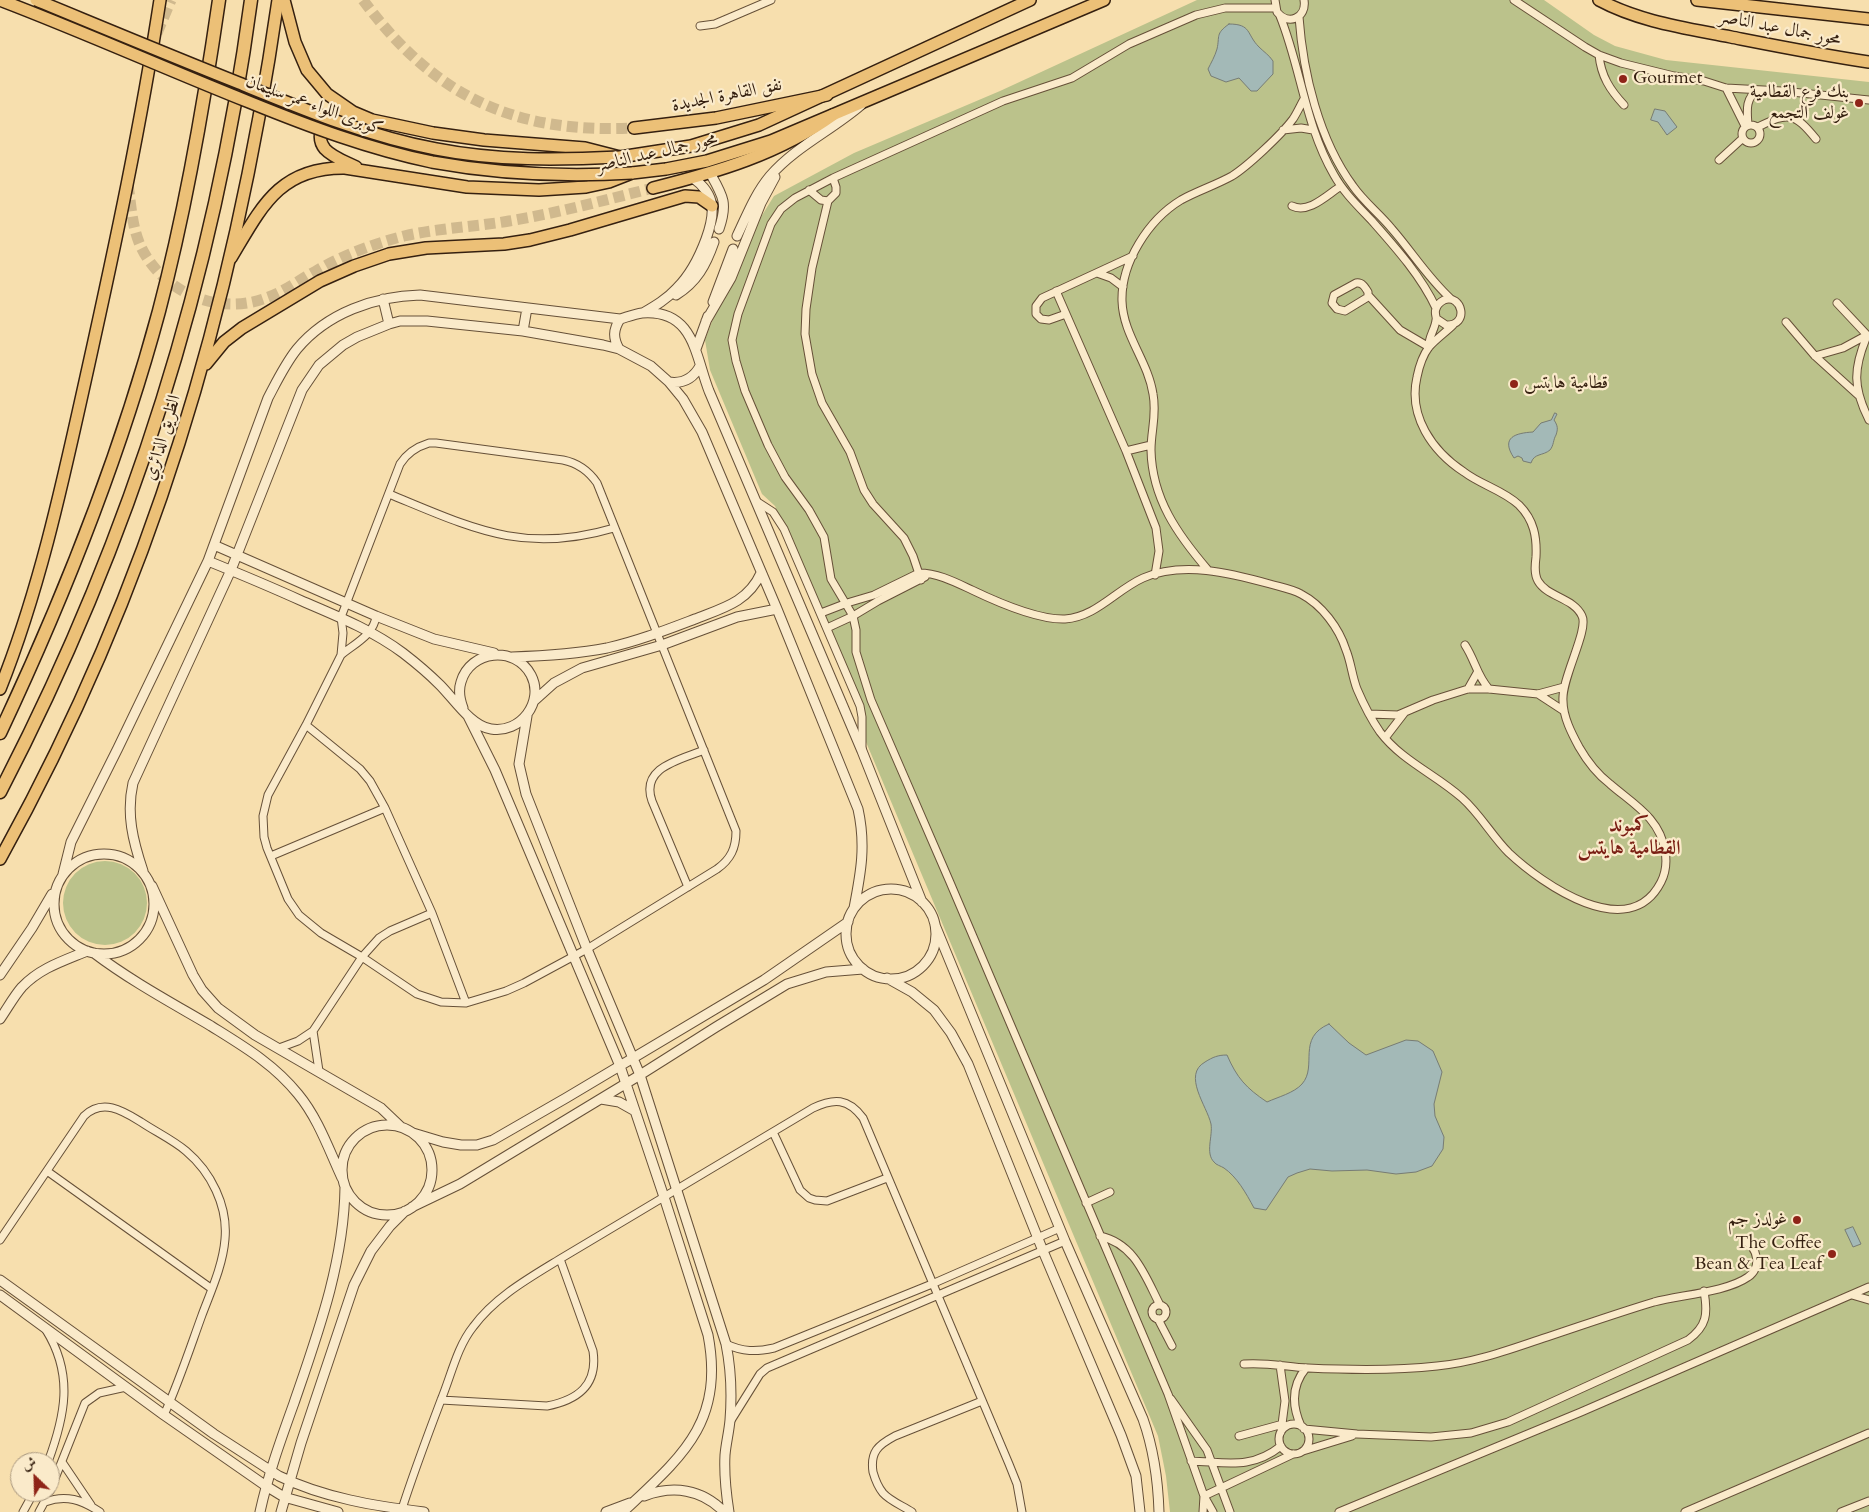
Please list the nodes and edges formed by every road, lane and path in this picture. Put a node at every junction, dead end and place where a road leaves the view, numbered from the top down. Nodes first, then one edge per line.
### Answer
1 (0, 0) edge
2 (36, 0) edge
3 (160, 0) edge
4 (219, 0) edge
5 (251, 0) edge
6 (278, 0) edge
7 (284, 0) edge
8 (770, 0) edge
9 (1030, 0) edge
10 (1104, 0) edge
11 (1275, 0) edge
12 (1304, 0) edge
13 (1514, 0) edge
14 (1599, 0) edge
15 (1697, 0) edge
16 (1275, 8) junction
17 (1280, 16) junction
18 (1299, 17) junction
19 (1869, 19) edge
20 (700, 26) dead end
21 (1599, 55) junction
22 (1869, 62) edge
23 (1726, 88) junction
24 (1758, 90) junction
25 (827, 95) junction
26 (1304, 99) junction
27 (867, 100) junction
28 (1869, 100) edge
29 (1624, 105) dead end
30 (833, 115) junction
31 (362, 116) junction
32 (1747, 125) junction
33 (1758, 127) junction
34 (634, 128) tunnel mouth
35 (1282, 130) junction
36 (1313, 130) junction
37 (1743, 138) junction
38 (1816, 138) dead end
39 (620, 157) junction
40 (787, 159) junction
41 (1719, 160) dead end
42 (363, 170) junction
43 (632, 173) junction
44 (710, 173) junction
45 (694, 178) junction
46 (833, 178) junction
47 (1341, 186) junction
48 (653, 188) tunnel mouth
49 (809, 190) junction
50 (828, 201) junction
51 (712, 206) junction
52 (1292, 206) dead end
53 (719, 230) dead end
54 (737, 236) dead end
55 (714, 242) dead end
56 (732, 249) dead end
57 (1133, 256) junction
58 (230, 259) junction
59 (1098, 272) junction
60 (1123, 287) junction
61 (1056, 291) junction
62 (1369, 296) junction
63 (383, 299) junction
64 (1451, 300) junction
65 (662, 302) junction
66 (1837, 303) dead end
67 (527, 308) junction
68 (1436, 308) junction
69 (642, 313) junction
70 (1066, 314) junction
71 (620, 319) junction
72 (1437, 319) junction
73 (706, 321) junction
74 (1786, 322) dead end
75 (389, 324) junction
76 (1453, 325) junction
77 (523, 331) junction
78 (1868, 334) edge
79 (1429, 347) junction
80 (619, 349) junction
81 (696, 349) junction
82 (1815, 356) junction
83 (700, 366) junction
84 (202, 369) junction
85 (669, 382) junction
86 (1858, 395) junction
87 (1869, 420) edge
88 (1151, 445) junction
89 (1126, 451) junction
90 (389, 494) junction
91 (756, 501) junction
92 (614, 528) junction
93 (214, 545) junction
94 (237, 556) junction
95 (208, 561) junction
96 (231, 570) junction
97 (1208, 570) junction
98 (761, 572) junction
99 (1154, 575) junction
100 (920, 577) junction
101 (347, 602) junction
102 (847, 602) junction
103 (777, 609) junction
104 (821, 613) junction
105 (376, 616) junction
106 (853, 616) junction
107 (341, 617) junction
108 (827, 628) junction
109 (370, 632) junction
110 (658, 633) junction
111 (662, 645) junction
112 (1465, 645) dead end
113 (499, 654) junction
114 (341, 655) junction
115 (512, 657) junction
116 (1477, 673) junction
117 (1564, 687) junction
118 (1489, 688) junction
119 (0, 689) edge
120 (1468, 690) junction
121 (1538, 694) junction
122 (534, 701) junction
123 (1564, 711) junction
124 (465, 712) junction
125 (1405, 712) junction
126 (1370, 714) junction
127 (527, 716) junction
128 (306, 725) junction
129 (0, 732) edge
130 (1385, 738) junction
131 (704, 750) junction
132 (862, 751) junction
133 (0, 792) edge
134 (385, 808) junction
135 (270, 856) junction
136 (0, 859) edge
137 (143, 871) junction
138 (63, 874) junction
139 (152, 886) junction
140 (688, 887) junction
141 (55, 890) junction
142 (922, 902) junction
143 (854, 908) junction
144 (432, 913) junction
145 (848, 922) junction
146 (935, 925) junction
147 (587, 949) junction
148 (90, 952) junction
149 (572, 956) junction
150 (362, 957) junction
151 (863, 969) junction
152 (0, 976) edge
153 (887, 978) junction
154 (466, 1003) junction
155 (0, 1019) edge
156 (239, 1024) junction
157 (313, 1031) junction
158 (230, 1038) junction
159 (279, 1048) junction
160 (633, 1059) junction
161 (620, 1066) junction
162 (319, 1071) junction
163 (640, 1075) junction
164 (626, 1084) junction
165 (601, 1099) junction
166 (635, 1111) junction
167 (401, 1127) junction
168 (773, 1132) junction
169 (413, 1133) junction
170 (48, 1172) junction
171 (887, 1178) junction
172 (343, 1182) junction
173 (677, 1189) junction
174 (1110, 1192) dead end
175 (664, 1197) junction
176 (1086, 1203) junction
177 (409, 1209) junction
178 (1060, 1228) junction
179 (1100, 1236) junction
180 (1038, 1237) junction
181 (0, 1240) edge
182 (1065, 1241) junction
183 (1744, 1241) dead end
184 (1043, 1251) junction
185 (560, 1259) junction
186 (0, 1280) edge
187 (932, 1284) junction
188 (1869, 1287) edge
189 (212, 1289) junction
190 (1704, 1292) junction
191 (0, 1295) edge
192 (1852, 1295) junction
193 (937, 1296) junction
194 (1869, 1300) edge
195 (845, 1319) junction
196 (43, 1325) junction
197 (850, 1331) junction
198 (726, 1344) junction
199 (1172, 1346) dead end
200 (1244, 1364) dead end
201 (1280, 1365) junction
202 (1306, 1368) junction
203 (126, 1387) junction
204 (1168, 1394) junction
205 (442, 1400) junction
206 (170, 1401) junction
207 (982, 1401) junction
208 (164, 1414) junction
209 (730, 1422) junction
210 (1283, 1424) junction
211 (1303, 1428) junction
212 (1281, 1432) junction
213 (1869, 1433) edge
214 (1357, 1434) junction
215 (1239, 1436) dead end
216 (1281, 1446) junction
217 (1302, 1451) junction
218 (52, 1452) edge
219 (1292, 1454) junction
220 (1191, 1461) junction
221 (62, 1462) junction
222 (1211, 1462) junction
223 (60, 1467) edge
224 (271, 1471) junction
225 (289, 1481) junction
226 (266, 1486) junction
227 (1221, 1487) junction
228 (1204, 1496) junction
229 (284, 1497) junction
230 (60, 1498) edge
231 (637, 1500) junction
232 (1869, 1501) edge
233 (45, 1502) edge
234 (93, 1507) junction
235 (401, 1511) edge
236 (39, 1512) edge
237 (100, 1512) edge
238 (260, 1512) edge
239 (281, 1512) edge
240 (338, 1512) edge
241 (424, 1512) edge
242 (606, 1512) edge
243 (624, 1512) edge
244 (724, 1512) edge
245 (729, 1512) edge
246 (912, 1512) edge
247 (1022, 1512) edge
248 (1140, 1512) edge
249 (1159, 1512) edge
250 (1203, 1512) edge
251 (1213, 1512) edge
252 (1230, 1512) edge
253 (1339, 1512) edge
254 (1685, 1512) edge
255 (1842, 1512) edge

1 - 43 main road, كوبرى اللواء عمر سليمان, bridge
2 - 39 main road, كوبرى اللواء عمر سليمان, bridge
3 - 119 main road
4 - 129 highway
5 - 133 highway, الطريق الدائري
6 - 58 main road, الطريق الدائري
7 - 31 main road, محور جمال عبد الناصر
8 - 20 street
9 - 25 main road, محور جمال عبد الناصر
10 - 27 main road, محور جمال عبد الناصر
11 - 16 street
12 - 18 street
13 - 21 street
14 - 22 main road, محور جمال عبد الناصر
15 - 19 main road, محور جمال عبد الناصر
16 - 17 street
16 - 46 street
17 - 18 street
17 - 26 street
18 - 64 street
21 - 23 street
21 - 29 street
23 - 24 street
23 - 32 street
24 - 28 street
24 - 32 street
25 - 34 main road, نفق القاهرة الجديدة
25 - 39 main road, محور جمال عبد الناصر
26 - 35 street
26 - 36 street
27 - 30 main road, محور جمال عبد الناصر
27 - 40 street
30 - 43 main road, محور جمال عبد الناصر
30 - 44 main road
31 - 39 main road, محور جمال عبد الناصر
31 - 42 main road
32 - 33 street
32 - 37 street
33 - 37 street
33 - 38 street
35 - 36 street
35 - 57 street
36 - 47 street
37 - 41 street
40 - 54 street
40 - 73 street
42 - 43 main road, محور جمال عبد الناصر
42 - 58 main road, محور جمال عبد الناصر
44 - 45 main road
44 - 53 street
45 - 48 main road
45 - 51 street
46 - 49 street
46 - 50 street
47 - 52 street
47 - 68 street
49 - 50 street
49 - 102 street
50 - 100 street
51 - 65 street
51 - 84 main road
55 - 65 street
56 - 73 street
57 - 59 street
57 - 60 street
58 - 84 main road, الطريق الدائري
59 - 60 street
59 - 61 street
60 - 88 street
61 - 70 street
61 - 70 street
62 - 62 street
62 - 79 street
63 - 67 street
63 - 75 street
63 - 93 street
64 - 68 street
64 - 76 street
65 - 69 street
66 - 78 street
67 - 71 street
67 - 77 street
68 - 72 street
69 - 71 street
69 - 81 street
70 - 89 street
71 - 80 street
72 - 76 street
72 - 79 street
73 - 81 street
74 - 82 street
75 - 77 street
75 - 94 street
76 - 79 street
77 - 80 street
78 - 82 street
78 - 86 street
79 - 117 street
80 - 85 street
81 - 83 street
82 - 86 street
83 - 85 street
83 - 91 street
84 - 136 main road, الطريق الدائري
85 - 98 street
86 - 87 street
88 - 89 street
88 - 97 street
89 - 99 street
90 - 92 street
90 - 92 street
90 - 101 street
91 - 104 street
91 - 132 street
92 - 110 street
93 - 94 street
93 - 95 street
94 - 96 street
94 - 101 street
95 - 96 street
95 - 138 street
96 - 107 street
96 - 137 street
97 - 99 street
97 - 126 street
98 - 103 street
98 - 110 street
99 - 100 street
100 - 102 street
100 - 106 street
101 - 105 street
101 - 107 street
102 - 104 street
102 - 106 street
103 - 111 street
103 - 143 street
104 - 108 street
105 - 109 street
105 - 113 street
106 - 108 street
106 - 176 street
107 - 109 street
107 - 114 street
108 - 132 street
109 - 114 street
109 - 124 street
110 - 111 street
110 - 115 street
111 - 122 street
111 - 131 street
112 - 116 street
113 - 115 street
113 - 124 street
114 - 128 street
115 - 122 street
116 - 118 street
116 - 120 street
117 - 121 street
117 - 123 street
118 - 120 street
118 - 121 street
120 - 125 street
121 - 123 street
122 - 127 street
123 - 130 street
124 - 127 street
124 - 149 street
125 - 126 street
125 - 130 street
126 - 130 street
127 - 147 street
128 - 134 street
128 - 135 street
131 - 140 street
131 - 140 street
132 - 142 street
134 - 135 street
134 - 144 street
135 - 150 street
137 - 138 street
137 - 139 street
138 - 141 street
139 - 148 street
139 - 156 street
140 - 147 street
141 - 148 street
141 - 152 street
142 - 143 street
142 - 146 street
143 - 145 street
144 - 150 street
144 - 154 street
145 - 151 street
145 - 160 street
146 - 153 street
146 - 178 street
147 - 149 street
147 - 160 street
148 - 155 street
148 - 158 street
149 - 154 street
149 - 161 street
150 - 154 street
150 - 157 street
151 - 153 street
151 - 163 street
153 - 180 street
156 - 158 street
156 - 159 street
157 - 159 street
157 - 162 street
158 - 172 street
159 - 162 street
160 - 161 street
160 - 163 street
161 - 164 street
161 - 169 street
162 - 167 street
163 - 164 street
163 - 173 street
164 - 165 street
164 - 166 street
165 - 166 street
165 - 177 street
166 - 175 street
167 - 169 street
167 - 172 street
168 - 171 street
168 - 171 street
168 - 173 street
169 - 177 street
170 - 181 street
170 - 189 street
170 - 189 street
171 - 187 street
172 - 177 street
172 - 224 street
173 - 175 street
173 - 198 street
174 - 176 street
175 - 185 street
175 - 231 street
176 - 179 street
177 - 225 street
178 - 180 street
178 - 182 street
179 - 199 street
179 - 204 street
180 - 184 street
180 - 187 street
182 - 184 street
182 - 249 street
183 - 190 street
184 - 193 street
184 - 248 street
185 - 205 street
185 - 205 street
186 - 206 street
187 - 193 street
187 - 195 street
188 - 192 street
189 - 206 street
190 - 202 street
190 - 214 street
191 - 196 street
192 - 194 street
192 - 253 street
193 - 197 street
193 - 207 street
195 - 197 street
195 - 198 street
196 - 203 street
196 - 218 street
197 - 209 street
198 - 209 street
200 - 201 street
201 - 202 street
201 - 210 street
202 - 211 street
203 - 208 street
203 - 221 street
204 - 220 street
204 - 222 street
205 - 235 street
206 - 208 street
206 - 224 street
207 - 246 street
207 - 247 street
208 - 226 street
209 - 245 street
210 - 212 street
210 - 215 street
211 - 212 street
211 - 214 street
211 - 217 street
212 - 216 street
213 - 254 street
214 - 217 street
216 - 219 street
216 - 222 street
217 - 219 street
219 - 227 street
220 - 222 street
220 - 228 street
221 - 223 street
221 - 234 street
222 - 227 street
224 - 225 street
224 - 226 street
225 - 229 street
225 - 235 street
226 - 229 street
226 - 238 street
227 - 228 street
227 - 252 street
228 - 250 street
228 - 251 street
229 - 239 street
229 - 240 street
230 - 234 street
231 - 242 street
231 - 243 street
231 - 244 street
232 - 255 street
233 - 236 street
234 - 237 street
235 - 241 street

